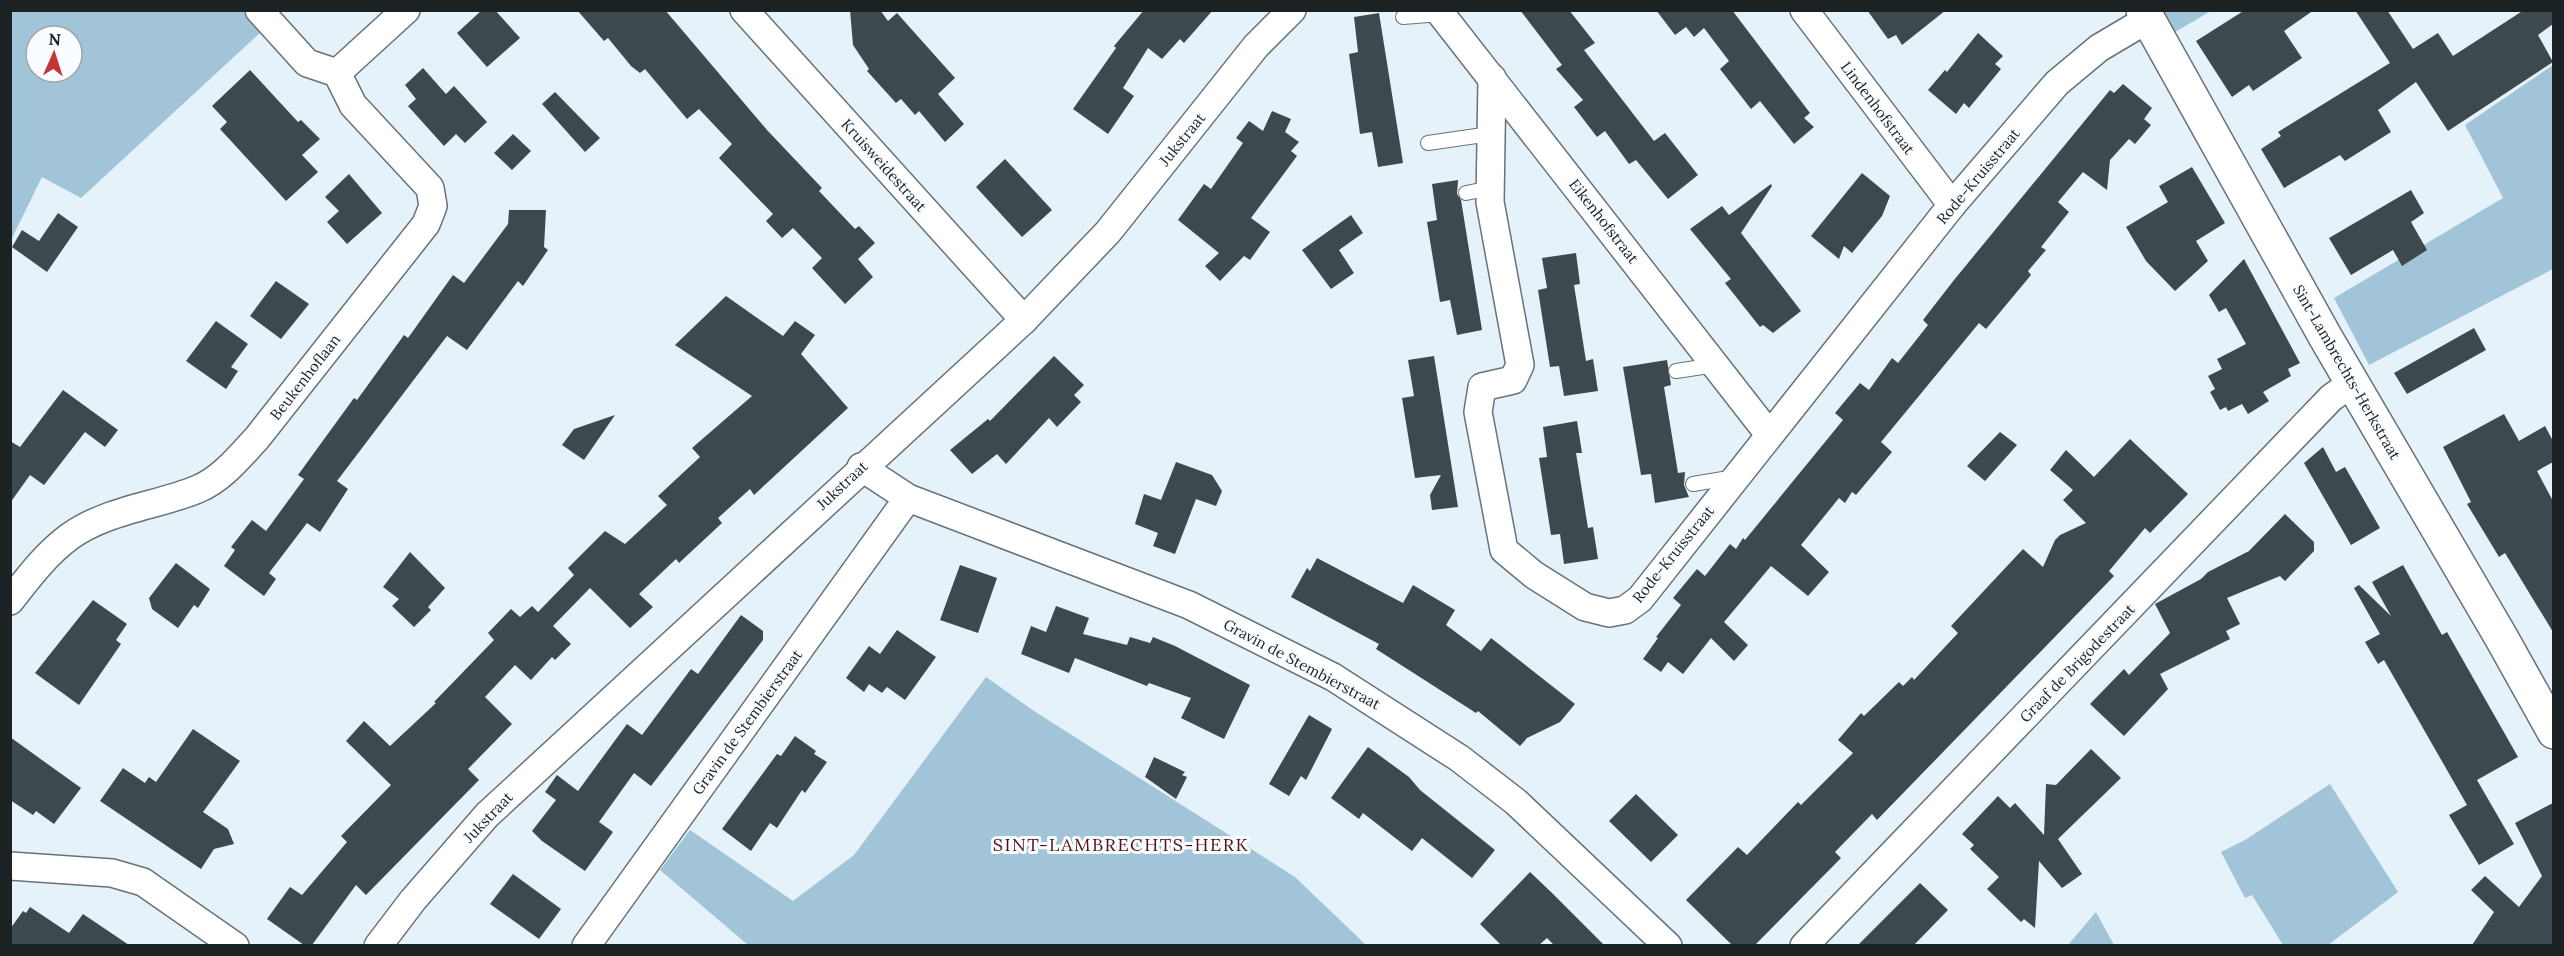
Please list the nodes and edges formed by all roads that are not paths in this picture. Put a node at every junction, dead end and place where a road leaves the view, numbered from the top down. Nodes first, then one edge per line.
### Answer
1 (259, 10) edge
2 (406, 10) edge
3 (744, 10) edge
4 (1292, 10) edge
5 (1804, 10) edge
6 (1439, 12) edge
7 (2145, 15) edge
8 (1402, 17) dead end
9 (337, 73) junction
10 (1492, 78) junction
11 (1490, 134) junction
12 (1428, 143) dead end
13 (1952, 205) junction
14 (1024, 320) junction
15 (1716, 365) junction
16 (1676, 371) dead end
17 (2352, 382) junction
18 (1768, 433) junction
19 (861, 467) junction
20 (1735, 477) junction
21 (1693, 484) dead end
22 (908, 498) junction
23 (10, 601) edge
24 (2553, 732) edge
25 (10, 866) edge
26 (235, 945) edge
27 (378, 945) edge
28 (586, 945) edge
29 (1668, 945) edge
30 (1804, 945) edge

1 - 9 street
2 - 9 street
3 - 14 street, Kruisweidestraat
4 - 14 street, Jukstraat
5 - 13 street, Lindenhofstraat
6 - 8 lane
6 - 10 street, Eikenhofstraat
7 - 13 street, Rode-Kruisstraat
7 - 17 street, Sint-Lambrechts-Herkstraat
9 - 23 street, Beukenhoflaan
10 - 11 street, Rode-Kruisstraat
10 - 15 street, Eikenhofstraat
11 - 12 lane
11 - 20 street, Rode-Kruisstraat
13 - 18 street, Rode-Kruisstraat
14 - 19 street, Jukstraat
15 - 16 lane
15 - 18 street, Eikenhofstraat
17 - 24 street, Sint-Lambrechts-Herkstraat
17 - 30 street, Graaf de Brigodestraat
18 - 20 street, Rode-Kruisstraat
19 - 22 street, Gravin de Stembierstraat
19 - 27 street, Jukstraat
20 - 21 lane
22 - 28 street, Gravin de Stembierstraat
22 - 29 street, Gravin de Stembierstraat
25 - 26 street

